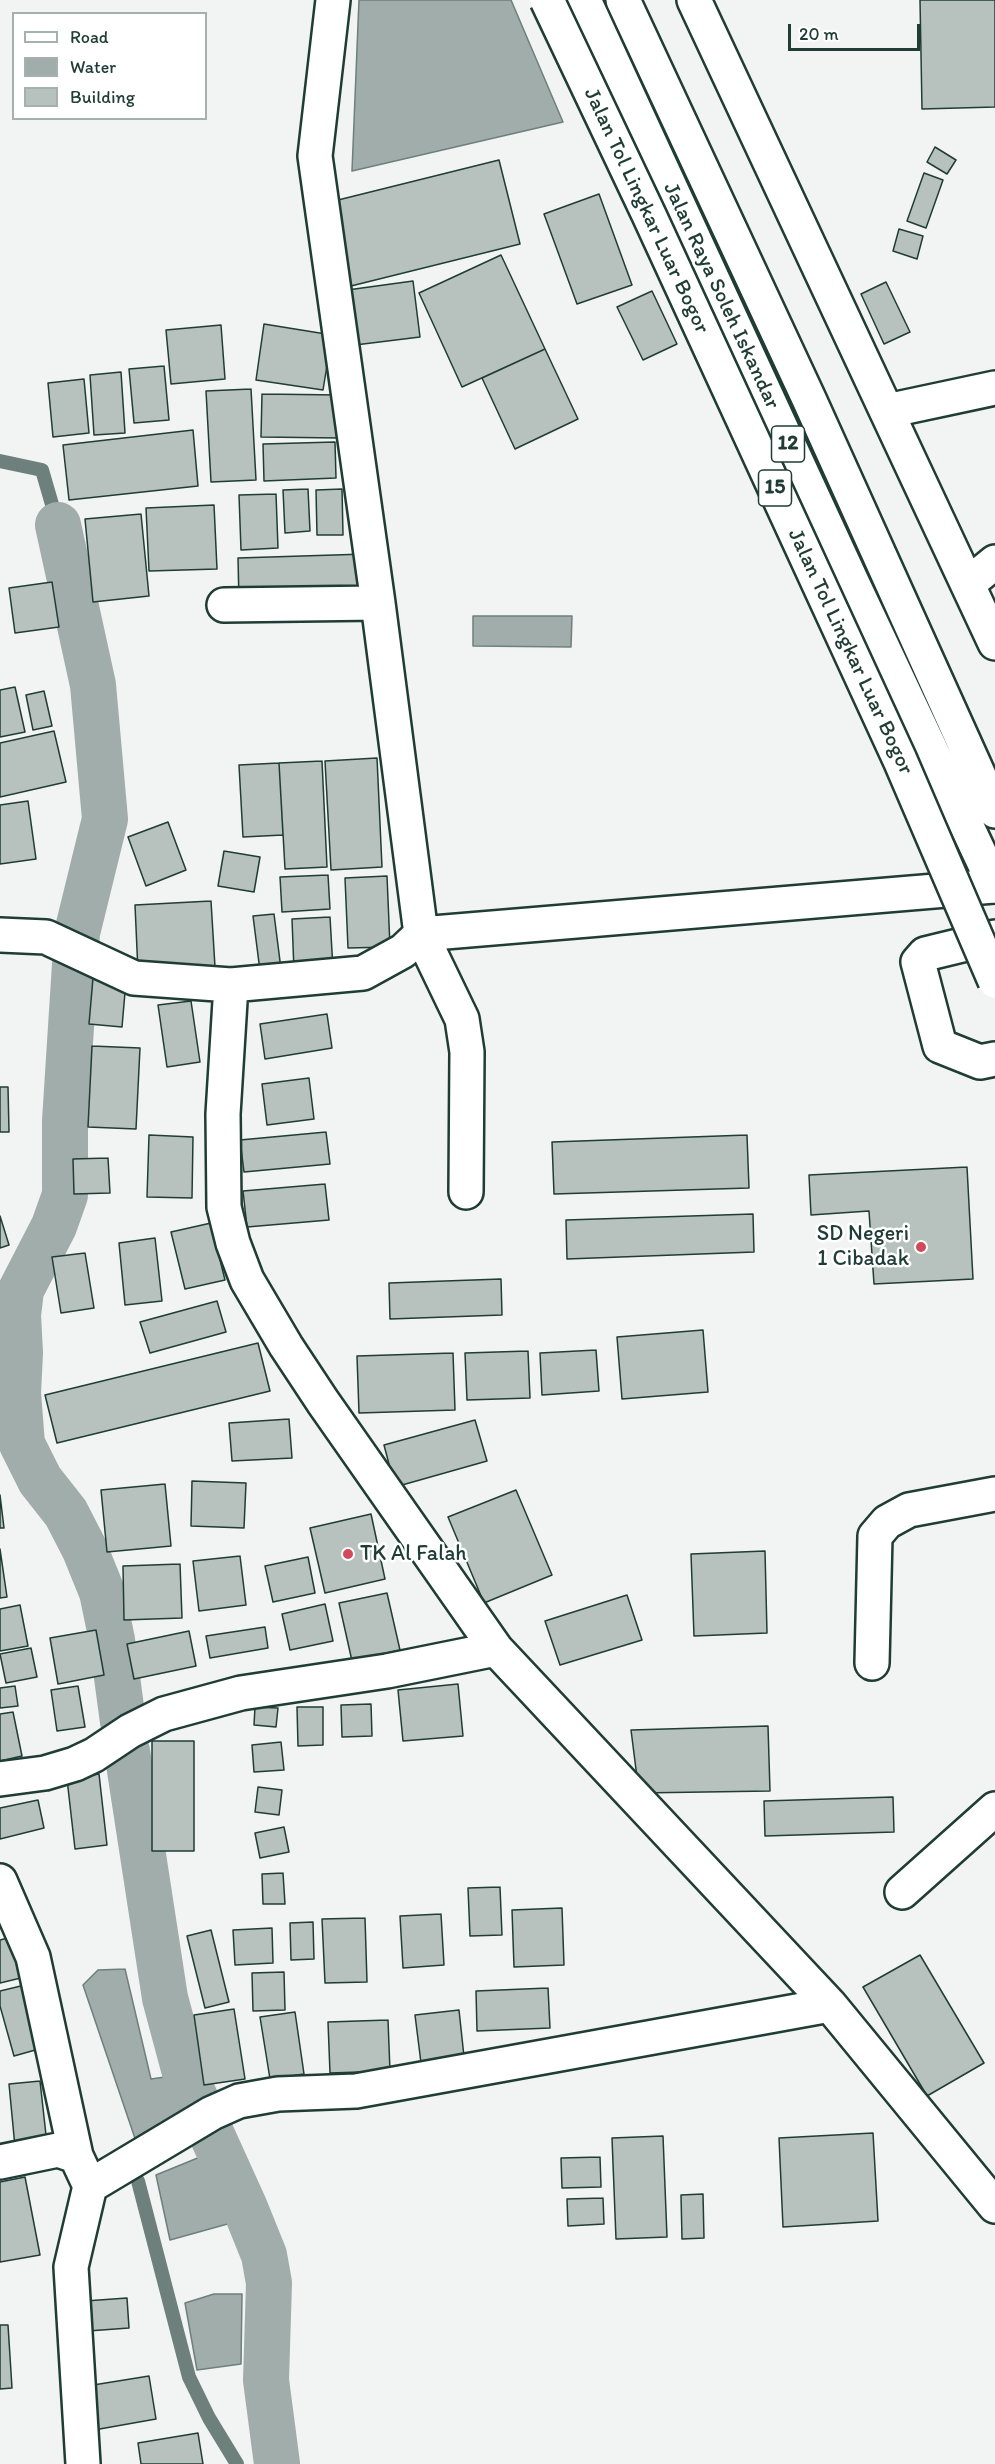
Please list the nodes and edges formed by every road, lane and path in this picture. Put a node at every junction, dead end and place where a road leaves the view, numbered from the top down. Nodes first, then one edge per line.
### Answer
1 (333, 0) edge
2 (547, 0) edge
3 (584, 0) edge
4 (623, 0) edge
5 (694, 0) edge
6 (995, 388) edge
7 (887, 411) junction
8 (995, 562) edge
9 (968, 584) junction
10 (378, 603) junction
11 (224, 605) dead end
12 (995, 643) edge
13 (995, 811) edge
14 (995, 886) edge
15 (421, 934) junction
16 (0, 935) edge
17 (995, 937) edge
18 (995, 981) edge
19 (231, 985) junction
20 (995, 1059) edge
21 (466, 1192) dead end
22 (995, 1494) edge
23 (496, 1649) junction
24 (872, 1663) dead end
25 (0, 1779) edge
26 (995, 1809) edge
27 (0, 1881) edge
28 (902, 1892) dead end
29 (830, 2005) junction
30 (76, 2156) junction
31 (0, 2162) edge
32 (90, 2186) junction
33 (995, 2206) edge
34 (83, 2464) edge

1 - 10 main road
2 - 18 main road, Jalan Tol Lingkar Luar Bogor / 15, bridge
3 - 14 main road, Jalan Raya Soleh Iskandar / 12
4 - 13 main road
5 - 7 main road
6 - 7 main road
7 - 9 main road
8 - 9 main road
9 - 12 main road
10 - 11 main road
10 - 15 main road
14 - 15 main road
15 - 19 main road
15 - 21 main road
16 - 19 main road
17 - 20 main road
19 - 23 main road
22 - 24 main road
23 - 25 main road
23 - 29 main road
26 - 28 main road
27 - 30 main road
29 - 32 main road
29 - 33 main road
30 - 31 main road
30 - 32 main road
32 - 34 main road

